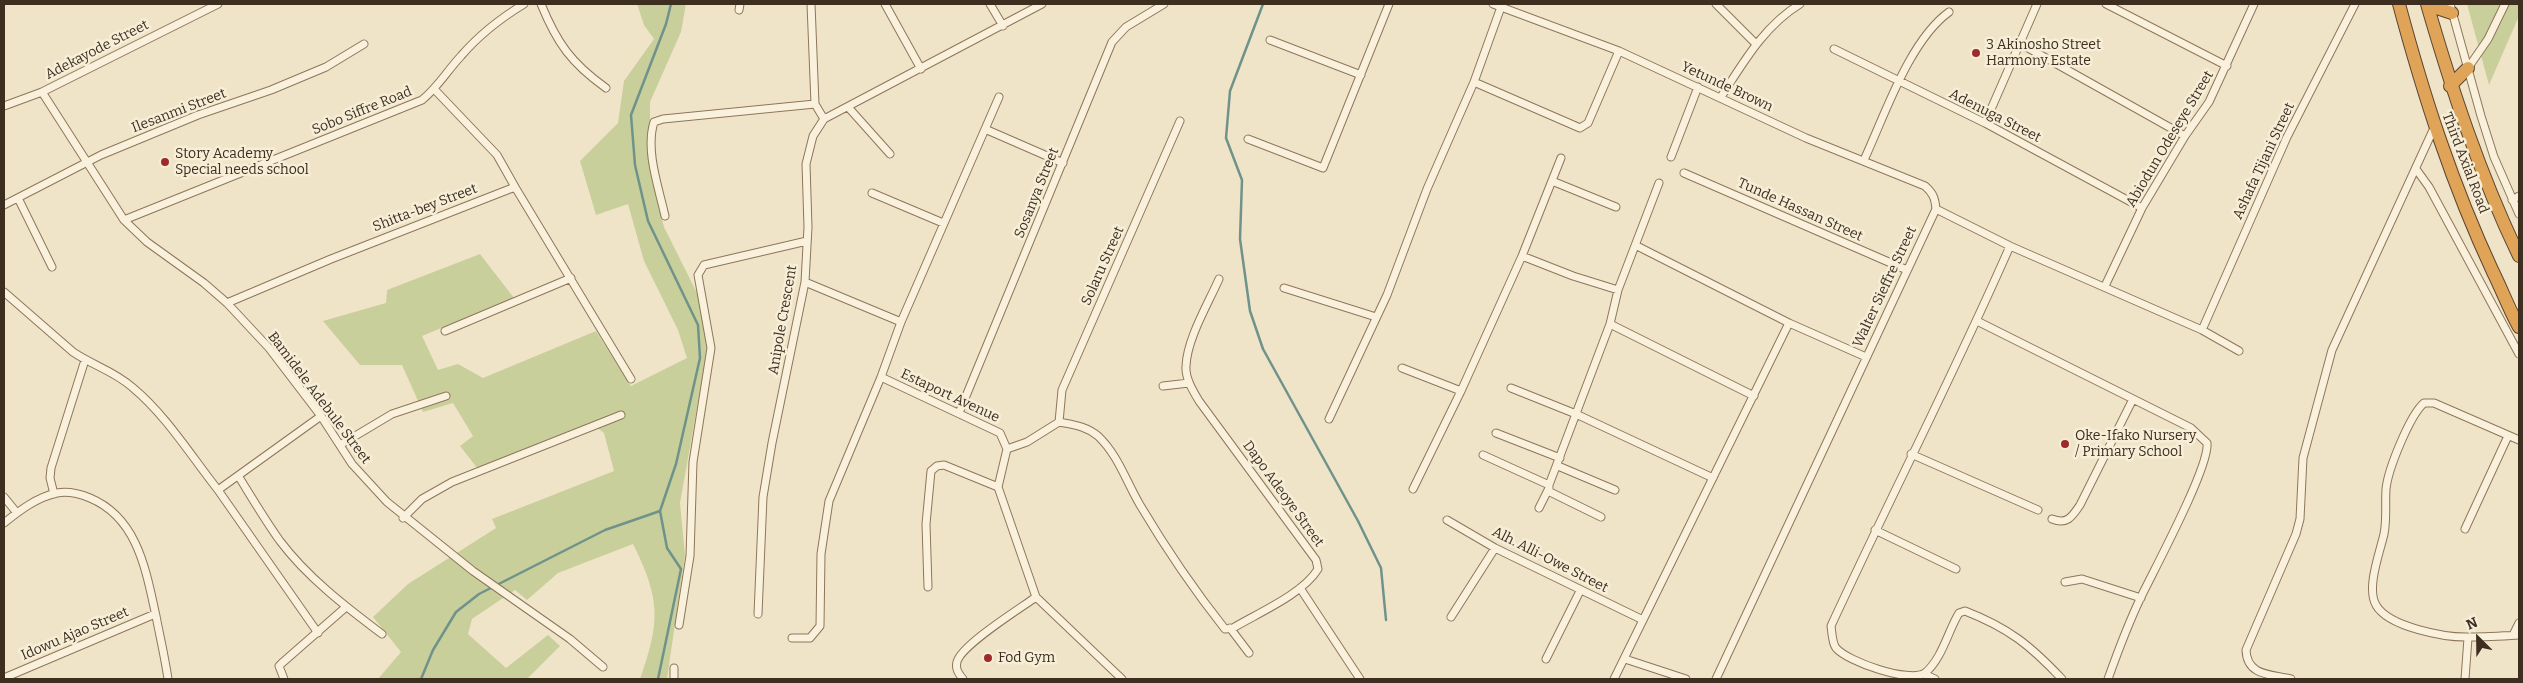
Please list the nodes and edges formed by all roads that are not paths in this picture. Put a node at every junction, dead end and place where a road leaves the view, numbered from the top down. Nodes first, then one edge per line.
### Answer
1 (215, 4) edge
2 (524, 4) edge
3 (541, 4) edge
4 (811, 4) edge
5 (885, 4) edge
6 (990, 4) edge
7 (1042, 4) edge
8 (1164, 4) edge
9 (1390, 4) edge
10 (1493, 4) edge
11 (1716, 4) edge
12 (1800, 4) edge
13 (2037, 4) edge
14 (2106, 4) edge
15 (2254, 4) edge
16 (2355, 4) edge
17 (2398, 4) edge
18 (2427, 4) edge
19 (2505, 4) edge
20 (1501, 7) junction
21 (2451, 8) edge
22 (1949, 12) dead end
23 (1003, 26) junction
24 (1270, 40) dead end
25 (364, 44) dead end
26 (1756, 44) junction
27 (2021, 44) junction
28 (1834, 49) dead end
29 (1619, 51) junction
30 (2227, 66) junction
31 (2468, 68) junction
32 (921, 69) junction
33 (1361, 75) junction
34 (1474, 82) junction
35 (1900, 82) junction
36 (2450, 86) junction
37 (1698, 87) junction
38 (606, 88) dead end
39 (435, 90) junction
40 (42, 92) junction
41 (999, 97) dead end
42 (1721, 97) junction
43 (815, 104) junction
44 (4, 106) edge
45 (848, 107) junction
46 (824, 119) junction
47 (1180, 121) dead end
48 (1985, 123) junction
49 (2434, 128) junction
50 (985, 129) junction
51 (2186, 136) junction
52 (1248, 139) dead end
53 (890, 154) dead end
54 (1561, 158) dead end
55 (1671, 158) dead end
56 (1864, 160) junction
57 (88, 162) junction
58 (1063, 163) junction
59 (2416, 169) junction
60 (1684, 173) dead end
61 (1552, 181) junction
62 (1659, 183) dead end
63 (515, 186) junction
64 (872, 193) dead end
65 (2519, 196) edge
66 (18, 198) junction
67 (2512, 200) junction
68 (4, 205) edge
69 (1616, 207) dead end
70 (2142, 208) junction
71 (1936, 209) junction
72 (2519, 214) edge
73 (665, 216) dead end
74 (124, 220) junction
75 (943, 223) junction
76 (807, 241) junction
77 (1637, 246) junction
78 (2010, 246) junction
79 (1522, 256) junction
80 (2519, 256) edge
81 (52, 267) dead end
82 (1907, 270) junction
83 (571, 278) junction
84 (1219, 279) dead end
85 (805, 282) junction
86 (2105, 286) junction
87 (1284, 288) dead end
88 (1618, 290) junction
89 (4, 292) edge
90 (227, 303) junction
91 (1376, 316) junction
92 (1977, 321) junction
93 (901, 322) junction
94 (1789, 323) junction
95 (1610, 324) junction
96 (2519, 326) edge
97 (2202, 330) junction
98 (446, 332) dead end
99 (2239, 351) dead end
100 (2519, 354) edge
101 (1866, 358) junction
102 (85, 360) junction
103 (1402, 368) dead end
104 (881, 377) junction
105 (630, 379) dead end
106 (1189, 383) junction
107 (1163, 386) dead end
108 (1511, 388) dead end
109 (1461, 391) junction
110 (446, 396) dead end
111 (1754, 396) junction
112 (2133, 399) junction
113 (959, 413) junction
114 (1576, 414) junction
115 (621, 415) dead end
116 (321, 416) junction
117 (1329, 419) dead end
118 (1059, 422) junction
119 (1496, 433) dead end
120 (2508, 436) junction
121 (2519, 440) edge
122 (340, 445) junction
123 (1007, 449) junction
124 (1911, 454) junction
125 (1483, 455) dead end
126 (1560, 458) junction
127 (1558, 466) junction
128 (238, 477) junction
129 (1713, 478) junction
130 (998, 487) junction
131 (1549, 488) junction
132 (1413, 489) dead end
133 (218, 490) junction
134 (1615, 490) dead end
135 (54, 494) junction
136 (4, 497) edge
137 (1539, 508) dead end
138 (2038, 510) dead end
139 (17, 513) junction
140 (1601, 517) dead end
141 (404, 518) junction
142 (2052, 519) dead end
143 (1447, 520) dead end
144 (4, 523) edge
145 (2465, 529) dead end
146 (1875, 530) junction
147 (1495, 548) junction
148 (1956, 568) dead end
149 (2065, 582) dead end
150 (928, 587) dead end
151 (1300, 588) junction
152 (1580, 591) junction
153 (1036, 597) junction
154 (2141, 598) junction
155 (346, 607) junction
156 (155, 614) junction
157 (758, 614) dead end
158 (1451, 618) dead end
159 (1643, 620) junction
160 (2519, 623) edge
161 (679, 625) dead end
162 (1230, 628) junction
163 (318, 633) junction
164 (382, 634) dead end
165 (2516, 635) edge
166 (792, 638) dead end
167 (2468, 638) junction
168 (1248, 653) dead end
169 (1546, 659) dead end
170 (1625, 659) junction
171 (603, 667) dead end
172 (674, 668) dead end
173 (1924, 674) junction
174 (4, 678) edge
175 (168, 679) edge
176 (284, 679) edge
177 (674, 679) edge
178 (963, 679) edge
179 (1122, 679) edge
180 (1360, 679) edge
181 (1614, 679) edge
182 (1686, 679) edge
183 (1716, 679) edge
184 (1936, 679) edge
185 (2062, 679) edge
186 (2108, 679) edge
187 (2291, 679) edge
188 (2465, 679) edge

1 - 40 street, Adekayode Street
2 - 39 street, Sobo Siffre Road
3 - 38 street
4 - 43 street
5 - 32 street
6 - 23 street
7 - 23 street
8 - 58 street, Sosanya Street
9 - 33 street
10 - 20 street, Yetunde Brown
11 - 26 street
12 - 26 street
13 - 27 street
14 - 30 street
15 - 30 street, Abiodun Odeseye Street
16 - 97 street, Ashafa Tijani Street
17 - 49 highway, Third Axial Road
18 - 21 highway
18 - 36 highway, Third Axial Road
19 - 31 street
20 - 29 street, Yetunde Brown
20 - 34 street
21 - 31 street
22 - 35 street
23 - 32 street
24 - 33 street
25 - 57 street, Ilesanmi Street
26 - 42 street
27 - 48 street
27 - 51 street
28 - 35 street, Adenuga Street
29 - 34 street
29 - 37 street, Yetunde Brown
30 - 51 street, Abiodun Odeseye Street
31 - 36 highway
31 - 67 street
32 - 45 street
33 - 52 street
34 - 91 street
35 - 48 street, Adenuga Street
35 - 56 street
36 - 80 highway, Third Axial Road
37 - 42 street, Yetunde Brown
37 - 55 street
39 - 63 street
39 - 74 street, Sobo Siffre Road
40 - 44 street
40 - 57 street, Bamidele Adebule Street
41 - 50 street, Estaport Avenue
42 - 56 street, Yetunde Brown
43 - 46 street
43 - 73 street
45 - 46 street
45 - 53 street
46 - 76 street, Anipole Crescent
47 - 118 street, Solaru Street
48 - 70 street, Adenuga Street
49 - 59 street
49 - 96 highway, Third Axial Road
50 - 58 street
50 - 75 street, Estaport Avenue
51 - 70 street, Abiodun Odeseye Street
54 - 61 street
56 - 71 street, Yetunde Brown
57 - 66 street, Ilesanmi Street
57 - 74 street, Bamidele Adebule Street
58 - 113 street, Sosanya Street
59 - 100 street
59 - 187 street
60 - 82 street, Tunde Hassan Street
61 - 69 street
61 - 79 street
62 - 77 street
63 - 83 street
63 - 90 street, Shitta-bey Street
64 - 75 street
65 - 67 street
66 - 68 street, Ilesanmi Street
66 - 81 street
67 - 72 street
70 - 86 street, Abiodun Odeseye Street
71 - 78 street
71 - 82 street, Walter Sieffre Street
74 - 90 street, Bamidele Adebule Street
75 - 93 street, Estaport Avenue
76 - 85 street, Anipole Crescent
76 - 161 street
77 - 88 street
77 - 94 street
78 - 86 street
78 - 92 street
79 - 88 street
79 - 109 street
82 - 101 street, Walter Sieffre Street
83 - 98 street
83 - 105 street
84 - 106 street, Dapo Adeoye Street
85 - 93 street
85 - 157 street, Anipole Crescent
86 - 97 street
87 - 91 street
88 - 95 street
89 - 102 street
90 - 116 street, Bamidele Adebule Street
91 - 117 street
92 - 112 street
92 - 124 street
93 - 104 street, Estaport Avenue
94 - 101 street
94 - 111 street
95 - 111 street
95 - 114 street
97 - 99 street
101 - 183 street, Walter Sieffre Street
102 - 133 street
102 - 135 street
103 - 109 street
104 - 113 street, Estaport Avenue
104 - 166 street
106 - 107 street
106 - 151 street, Dapo Adeoye Street
108 - 114 street
109 - 132 street
110 - 122 street
111 - 129 street
112 - 142 street
112 - 154 street
113 - 123 street, Estaport Avenue
114 - 126 street
114 - 129 street
115 - 141 street
116 - 122 street, Bamidele Adebule Street
116 - 128 street
118 - 123 street
118 - 162 street
119 - 126 street
120 - 121 street
120 - 145 street
120 - 167 street
122 - 141 street, Bamidele Adebule Street
123 - 130 street
124 - 138 street
124 - 146 street
125 - 131 street
126 - 127 street
127 - 131 street
127 - 134 street
128 - 133 street
128 - 155 street
129 - 159 street
130 - 150 street
130 - 153 street
131 - 137 street
131 - 140 street
133 - 163 street
135 - 139 street
135 - 156 street
136 - 139 street
139 - 144 street
141 - 171 street, Bamidele Adebule Street
143 - 147 street, Alh. Alli-Owe Street
146 - 148 street
146 - 173 street
147 - 152 street, Alh. Alli-Owe Street
147 - 158 street
149 - 154 street
151 - 162 street, Dapo Adeoye Street
151 - 180 street
152 - 159 street, Alh. Alli-Owe Street
152 - 169 street
153 - 178 street
153 - 179 street
154 - 186 street
155 - 163 street
155 - 164 street
156 - 174 street, Idowu Ajao Street
156 - 175 street
159 - 170 street
160 - 165 street
162 - 168 street
163 - 176 street
165 - 167 street
167 - 188 street
170 - 181 street
170 - 182 street
172 - 177 street
173 - 184 street
173 - 185 street

